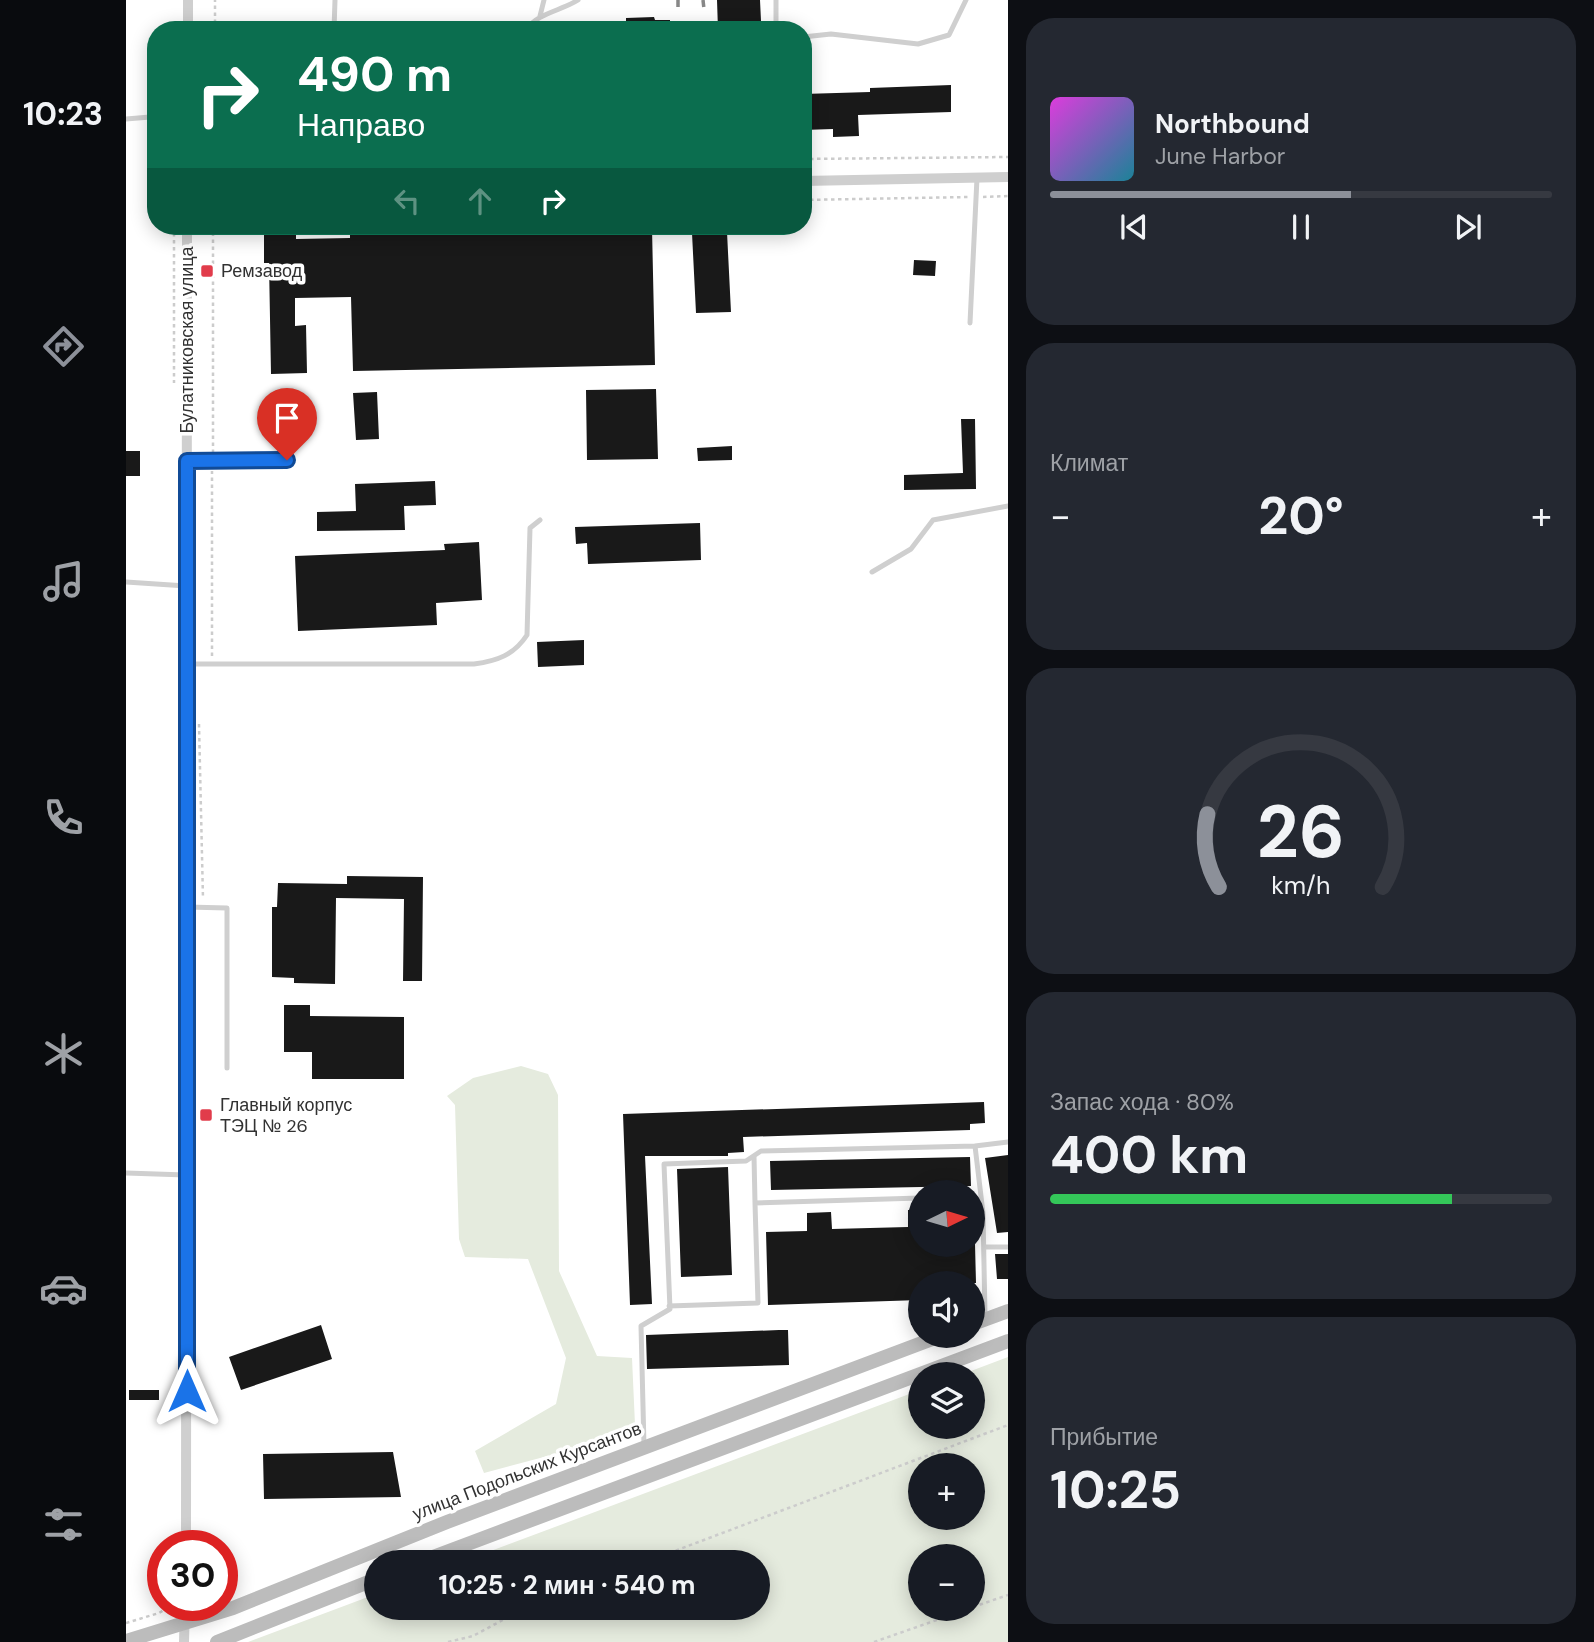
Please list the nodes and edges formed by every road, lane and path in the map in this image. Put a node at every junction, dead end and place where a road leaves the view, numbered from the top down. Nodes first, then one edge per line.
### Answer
1 (188, 0) edge
2 (215, 0) edge
3 (335, 0) edge
4 (544, 0) edge
5 (578, 0) edge
6 (776, 0) edge
7 (966, 0) edge
8 (540, 16) junction
9 (188, 21) edge
10 (215, 21) edge
11 (334, 21) edge
12 (535, 21) edge
13 (776, 21) edge
14 (812, 36) edge
15 (147, 117) edge
16 (126, 119) edge
17 (1008, 157) edge
18 (812, 159) edge
19 (1008, 177) edge
20 (976, 178) junction
21 (812, 181) edge
22 (1008, 196) edge
23 (976, 197) junction
24 (812, 200) edge
25 (187, 235) edge
26 (213, 235) edge
27 (970, 323) dead end
28 (287, 460) dead end
29 (187, 461) junction
30 (212, 461) junction
31 (1008, 506) edge
32 (540, 520) dead end
33 (872, 572) dead end
34 (126, 582) edge
35 (187, 586) junction
36 (187, 664) junction
37 (212, 665) junction
38 (199, 715) dead end
39 (187, 907) junction
40 (202, 908) junction
41 (226, 1068) dead end
42 (1008, 1142) edge
43 (975, 1146) junction
44 (754, 1156) junction
45 (126, 1173) edge
46 (187, 1175) junction
47 (979, 1180) edge
48 (908, 1198) edge
49 (755, 1203) junction
50 (985, 1247) edge
51 (1008, 1247) edge
52 (669, 1306) junction
53 (1008, 1311) edge
54 (985, 1320) edge
55 (1008, 1341) edge
56 (908, 1348) edge
57 (1008, 1425) edge
58 (644, 1446) junction
59 (186, 1530) edge
60 (451, 1550) edge
61 (677, 1550) edge
62 (364, 1584) edge
63 (1008, 1595) edge
64 (985, 1603) edge
65 (147, 1617) edge
66 (503, 1620) edge
67 (184, 1621) edge
68 (935, 1621) edge
69 (126, 1623) edge
70 (184, 1624) junction
71 (126, 1641) edge
72 (184, 1642) edge
73 (217, 1642) edge
74 (448, 1642) edge
75 (874, 1642) edge

1 - 9 street
2 - 10 path
3 - 11 lane
4 - 8 lane
5 - 8 lane
6 - 13 lane
7 - 14 lane
8 - 12 lane
15 - 16 lane
17 - 18 path
19 - 20 street
20 - 21 street
20 - 23 lane
22 - 23 path
23 - 24 path
23 - 27 lane
25 - 29 street, Булатниковская улица
26 - 30 path
28 - 30 lane
29 - 30 lane
29 - 35 street, Булатниковская улица
30 - 37 path
31 - 33 lane
32 - 37 lane
34 - 35 lane
35 - 36 street, Булатниковская улица
36 - 37 lane
36 - 39 street, Булатниковская улица
38 - 40 path
39 - 40 lane
39 - 46 street, Булатниковская улица
40 - 41 lane
42 - 43 lane
43 - 44 lane
43 - 47 lane
44 - 49 lane
44 - 52 lane
45 - 46 lane
46 - 59 street, Булатниковская улица
48 - 49 lane
49 - 52 lane
50 - 51 lane
52 - 58 lane
53 - 54 main road
55 - 60 main road
56 - 58 main road, улица Подольских Курсантов
57 - 61 path
58 - 70 main road, улица Подольских Курсантов
62 - 73 main road
63 - 64 path
65 - 69 path
66 - 74 path
67 - 70 street
68 - 75 path
70 - 71 main road, улица Подольских Курсантов
70 - 72 street

